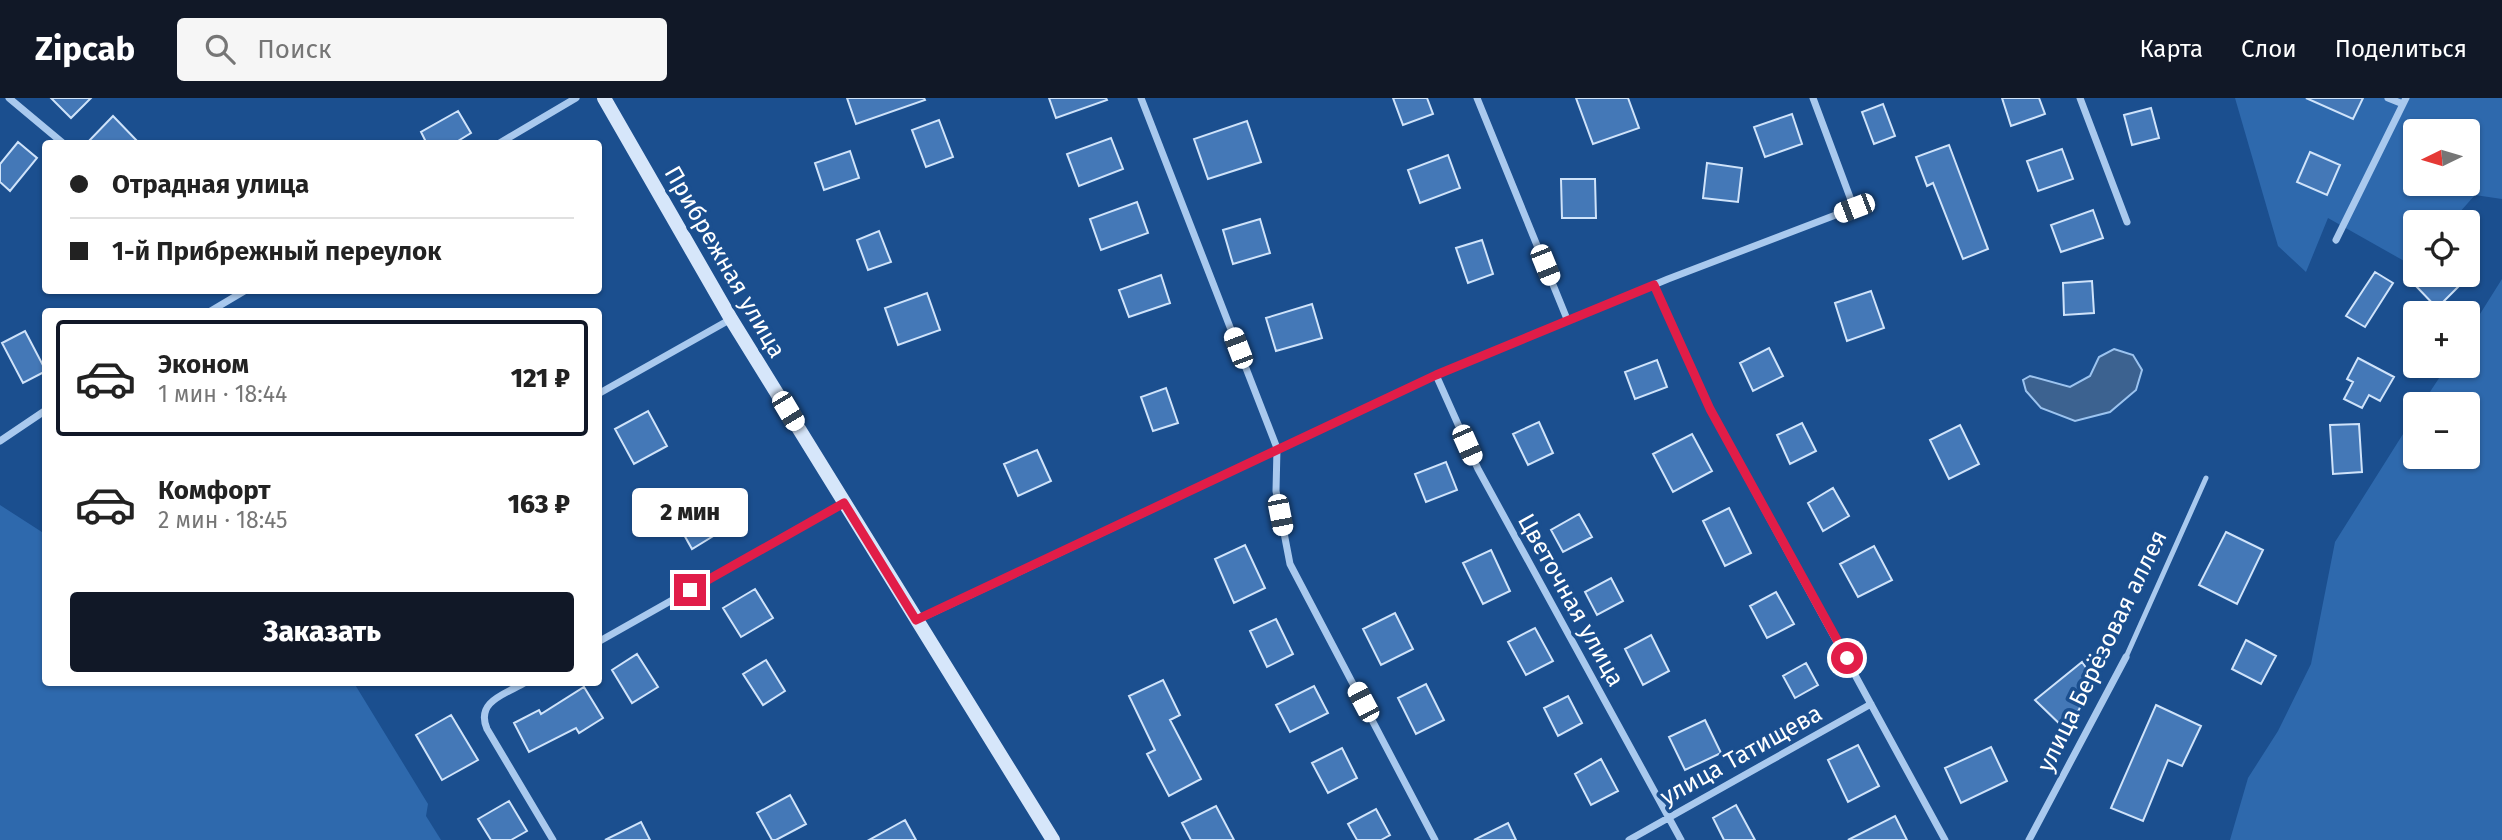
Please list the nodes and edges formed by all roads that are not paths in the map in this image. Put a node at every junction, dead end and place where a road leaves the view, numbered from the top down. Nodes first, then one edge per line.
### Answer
1 (9, 98) edge
2 (576, 98) edge
3 (604, 98) edge
4 (1142, 98) edge
5 (1477, 98) edge
6 (1813, 98) edge
7 (2080, 98) edge
8 (2388, 98) edge
9 (2405, 101) edge
10 (59, 140) edge
11 (505, 140) edge
12 (2127, 222) dead end
13 (2336, 240) dead end
14 (1654, 285) junction
15 (239, 294) edge
16 (216, 308) edge
17 (731, 319) junction
18 (1567, 320) junction
19 (1436, 375) junction
20 (602, 392) edge
21 (42, 413) edge
22 (0, 440) edge
23 (1277, 448) junction
24 (2206, 478) dead end
25 (844, 503) junction
26 (916, 620) junction
27 (602, 640) edge
28 (2126, 657) joint
29 (519, 686) edge
30 (1871, 704) junction
31 (1669, 818) junction
32 (553, 840) edge
33 (1053, 840) edge
34 (1436, 840) edge
35 (1629, 840) edge
36 (1681, 840) edge
37 (1945, 840) edge
38 (2029, 840) edge

1 - 10 street
2 - 11 street
3 - 17 street, Прибрежная улица
4 - 23 street
5 - 18 street
6 - 14 street
7 - 12 street
8 - 9 street
9 - 13 street
14 - 18 street
14 - 30 street
15 - 16 street
17 - 20 street
17 - 25 street, Прибрежная улица
18 - 19 street
19 - 23 street
19 - 31 street, Цветочная улица
21 - 22 street
23 - 26 street
23 - 34 street
24 - 28 lane, улица Берёзовая аллея
25 - 26 street, Прибрежная улица
25 - 27 street
26 - 33 street, Прибрежная улица
28 - 38 street, улица Берёзовая аллея
29 - 32 street
30 - 31 street, улица Татищева
30 - 37 street
31 - 35 street, улица Татищева
31 - 36 street, Цветочная улица

